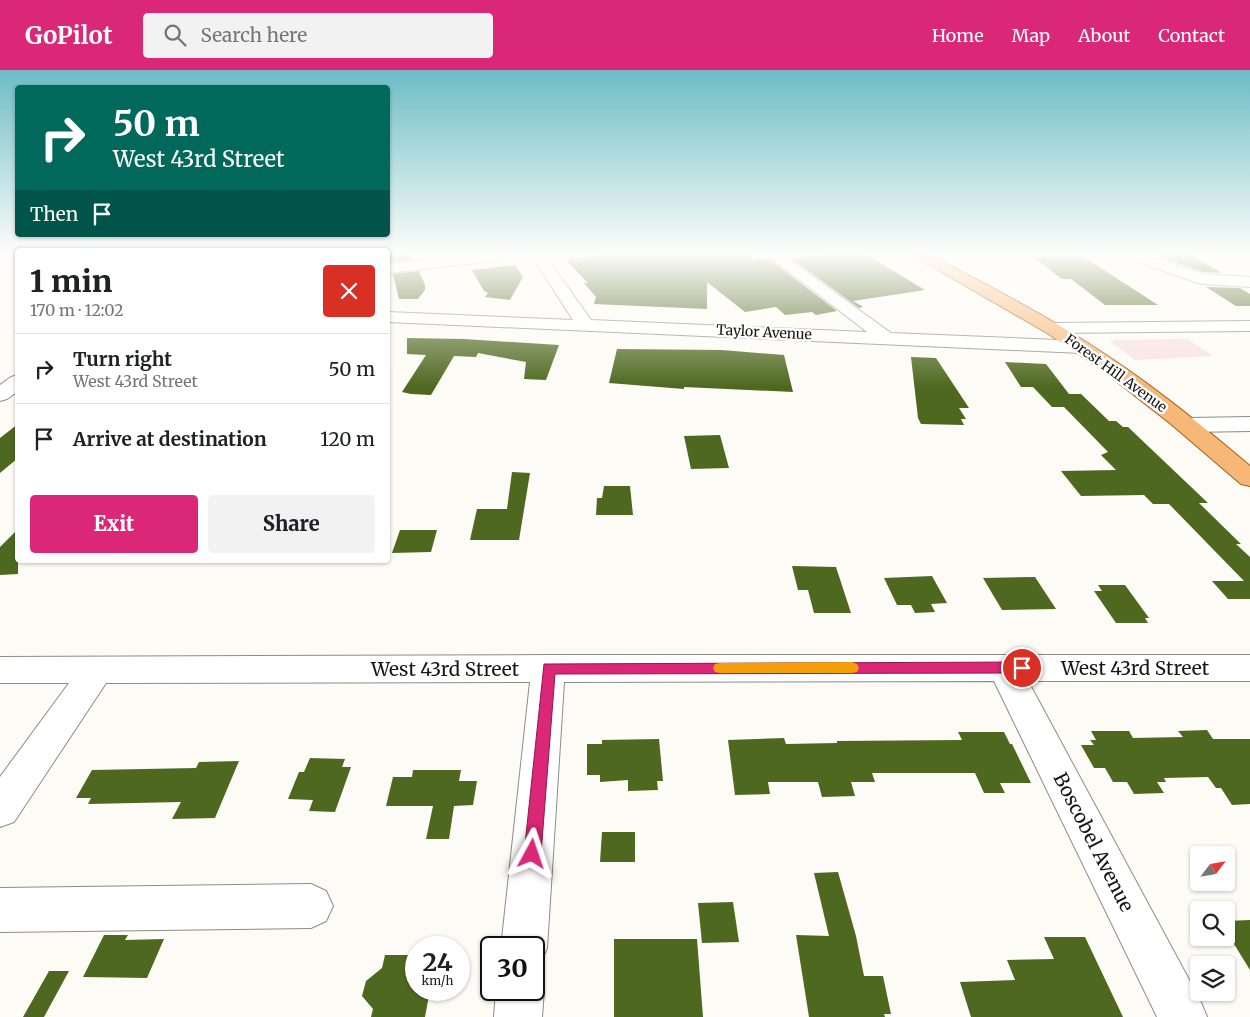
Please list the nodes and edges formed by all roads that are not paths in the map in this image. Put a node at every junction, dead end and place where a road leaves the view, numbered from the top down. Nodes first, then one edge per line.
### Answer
1 (568, 299) edge
2 (834, 299) edge
3 (1000, 299) edge
4 (390, 317) edge
5 (1248, 322) edge
6 (585, 325) junction
7 (1053, 328) junction
8 (886, 338) junction
9 (1082, 347) junction
10 (15, 383) edge
11 (0, 395) edge
12 (1250, 424) edge
13 (1189, 425) junction
14 (1250, 479) edge
15 (548, 668) junction
16 (1004, 668) junction
17 (1250, 668) edge
18 (0, 670) edge
19 (96, 671) junction
20 (0, 809) edge
21 (311, 906) dead end
22 (0, 910) edge
23 (525, 936) edge
24 (519, 1001) edge
25 (518, 1017) edge
26 (1183, 1017) edge

1 - 6 street
2 - 8 street
3 - 7 main road, Forest Hill Avenue
4 - 6 street, Taylor Avenue
5 - 7 street
6 - 8 street, Taylor Avenue
7 - 9 main road, Forest Hill Avenue
8 - 9 street, Taylor Avenue
9 - 13 main road, Forest Hill Avenue
10 - 11 street
12 - 13 street
13 - 14 main road, Forest Hill Avenue
15 - 16 street, West 43rd Street
15 - 19 street, West 43rd Street
15 - 23 street
16 - 17 street, West 43rd Street
16 - 26 street, Boscobel Avenue
18 - 19 street, West 43rd Street
19 - 20 street
21 - 22 street
24 - 25 street

